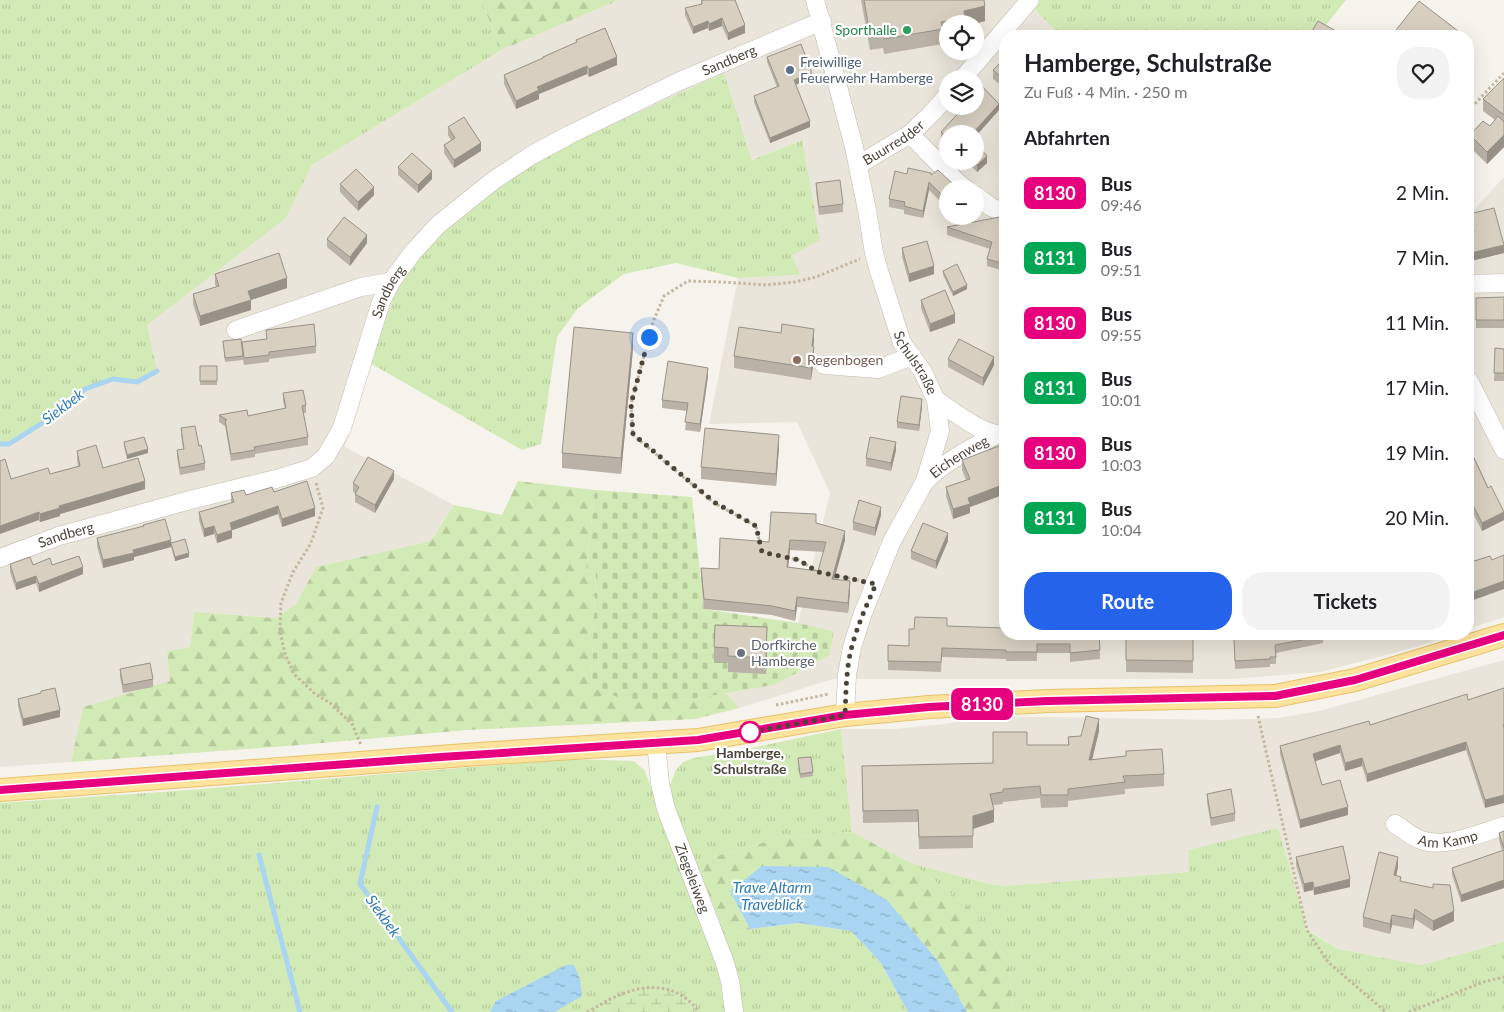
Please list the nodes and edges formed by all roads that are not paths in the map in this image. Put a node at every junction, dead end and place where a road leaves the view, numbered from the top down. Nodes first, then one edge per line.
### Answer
1 (815, 0) edge
2 (1030, 0) edge
3 (822, 22) junction
4 (1004, 30) edge
5 (999, 36) edge
6 (970, 70) edge
7 (939, 105) edge
8 (910, 134) junction
9 (858, 164) junction
10 (955, 180) edge
11 (984, 202) edge
12 (999, 210) edge
13 (391, 282) junction
14 (1504, 283) edge
15 (1474, 284) edge
16 (236, 330) dead end
17 (912, 356) junction
18 (824, 365) dead end
19 (1474, 391) edge
20 (936, 400) junction
21 (999, 434) edge
22 (999, 434) edge
23 (1504, 450) edge
24 (925, 481) junction
25 (0, 558) edge
26 (1504, 635) edge
27 (845, 715) junction
28 (656, 743) junction
29 (0, 790) edge
30 (1394, 824) dead end
31 (1504, 826) edge
32 (734, 1012) edge

1 - 3 street, Schulstraße
2 - 4 street
3 - 9 street, Schulstraße
3 - 13 street, Sandberg
5 - 6 street
7 - 8 street, Buurredder
8 - 9 street, Buurredder
8 - 10 street
9 - 17 street, Schulstraße
11 - 12 street
13 - 16 street
13 - 25 street, Sandberg
14 - 15 street
17 - 18 street
17 - 20 street, Schulstraße
19 - 23 street
20 - 21 street, Eichenweg
20 - 24 street, Schulstraße
22 - 24 street, Eichenweg
24 - 27 street, Schulstraße
26 - 27 main road
27 - 28 main road
28 - 29 main road
28 - 32 street, Ziegeleiweg
30 - 31 street, Am Kamp

